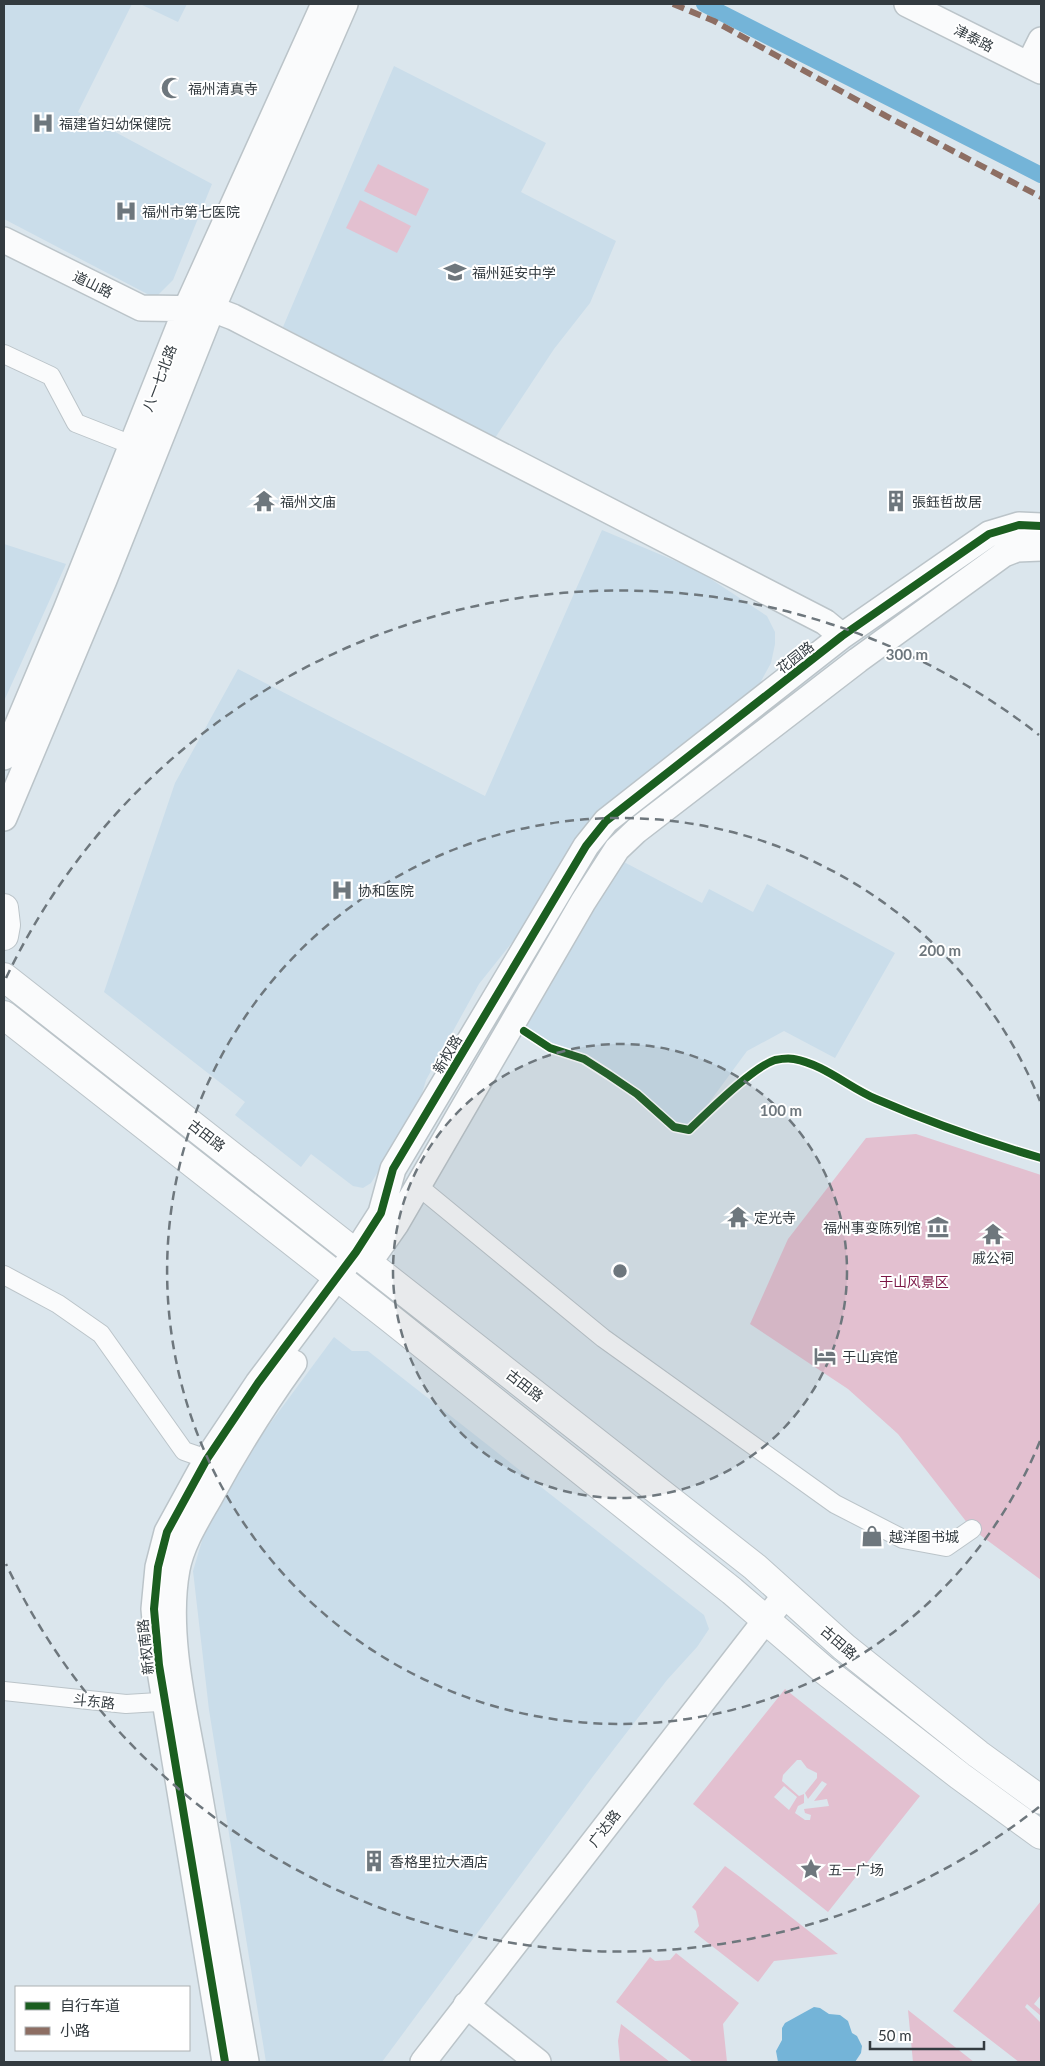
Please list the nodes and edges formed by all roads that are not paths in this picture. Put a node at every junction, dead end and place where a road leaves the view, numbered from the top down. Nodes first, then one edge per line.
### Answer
1 (324, 4) edge
2 (345, 4) edge
3 (907, 4) edge
4 (1041, 40) edge
5 (1035, 68) edge
6 (4, 240) edge
7 (186, 309) junction
8 (212, 309) junction
9 (4, 354) edge
10 (132, 445) junction
11 (1041, 526) edge
12 (1041, 548) edge
13 (842, 636) junction
14 (4, 757) edge
15 (4, 818) edge
16 (586, 846) joint
17 (4, 908) edge
18 (4, 936) edge
19 (4, 978) edge
20 (4, 1015) edge
21 (418, 1186) junction
22 (363, 1257) junction
23 (4, 1276) edge
24 (344, 1282) junction
25 (207, 1459) junction
26 (972, 1529) dead end
27 (786, 1594) junction
28 (765, 1620) junction
29 (4, 1691) edge
30 (174, 1701) junction
31 (1041, 1800) edge
32 (1041, 1835) edge
33 (466, 2005) junction
34 (225, 2062) edge
35 (246, 2062) edge
36 (423, 2062) edge
37 (538, 2062) edge

1 - 7 street, 八一七北路
2 - 8 street
3 - 5 street, 津泰路
4 - 5 street
6 - 7 street, 道山路
7 - 8 street, 道山路
7 - 10 street, 八一七北路
8 - 13 street
8 - 15 street
9 - 10 street
10 - 14 street, 八一七北路
11 - 13 street, 花园路
12 - 21 street, 新权路
13 - 16 street, 花园路
16 - 22 street, 新权路
17 - 18 main road
19 - 22 main road, 古田路
20 - 24 main road
21 - 22 street, 新权路
21 - 26 street
22 - 24 street, 新权路
22 - 27 main road, 古田路
23 - 25 street
24 - 25 street, 新权南路
24 - 28 main road
24 - 30 street, 新权南路
25 - 30 street, 新权南路
27 - 28 street, 广达路
27 - 31 main road, 古田路
28 - 32 main road
28 - 33 street, 广达路
29 - 30 street, 斗东路
30 - 34 street, 新权南路
30 - 35 street, 新权南路
33 - 36 street, 广达路
33 - 37 street

